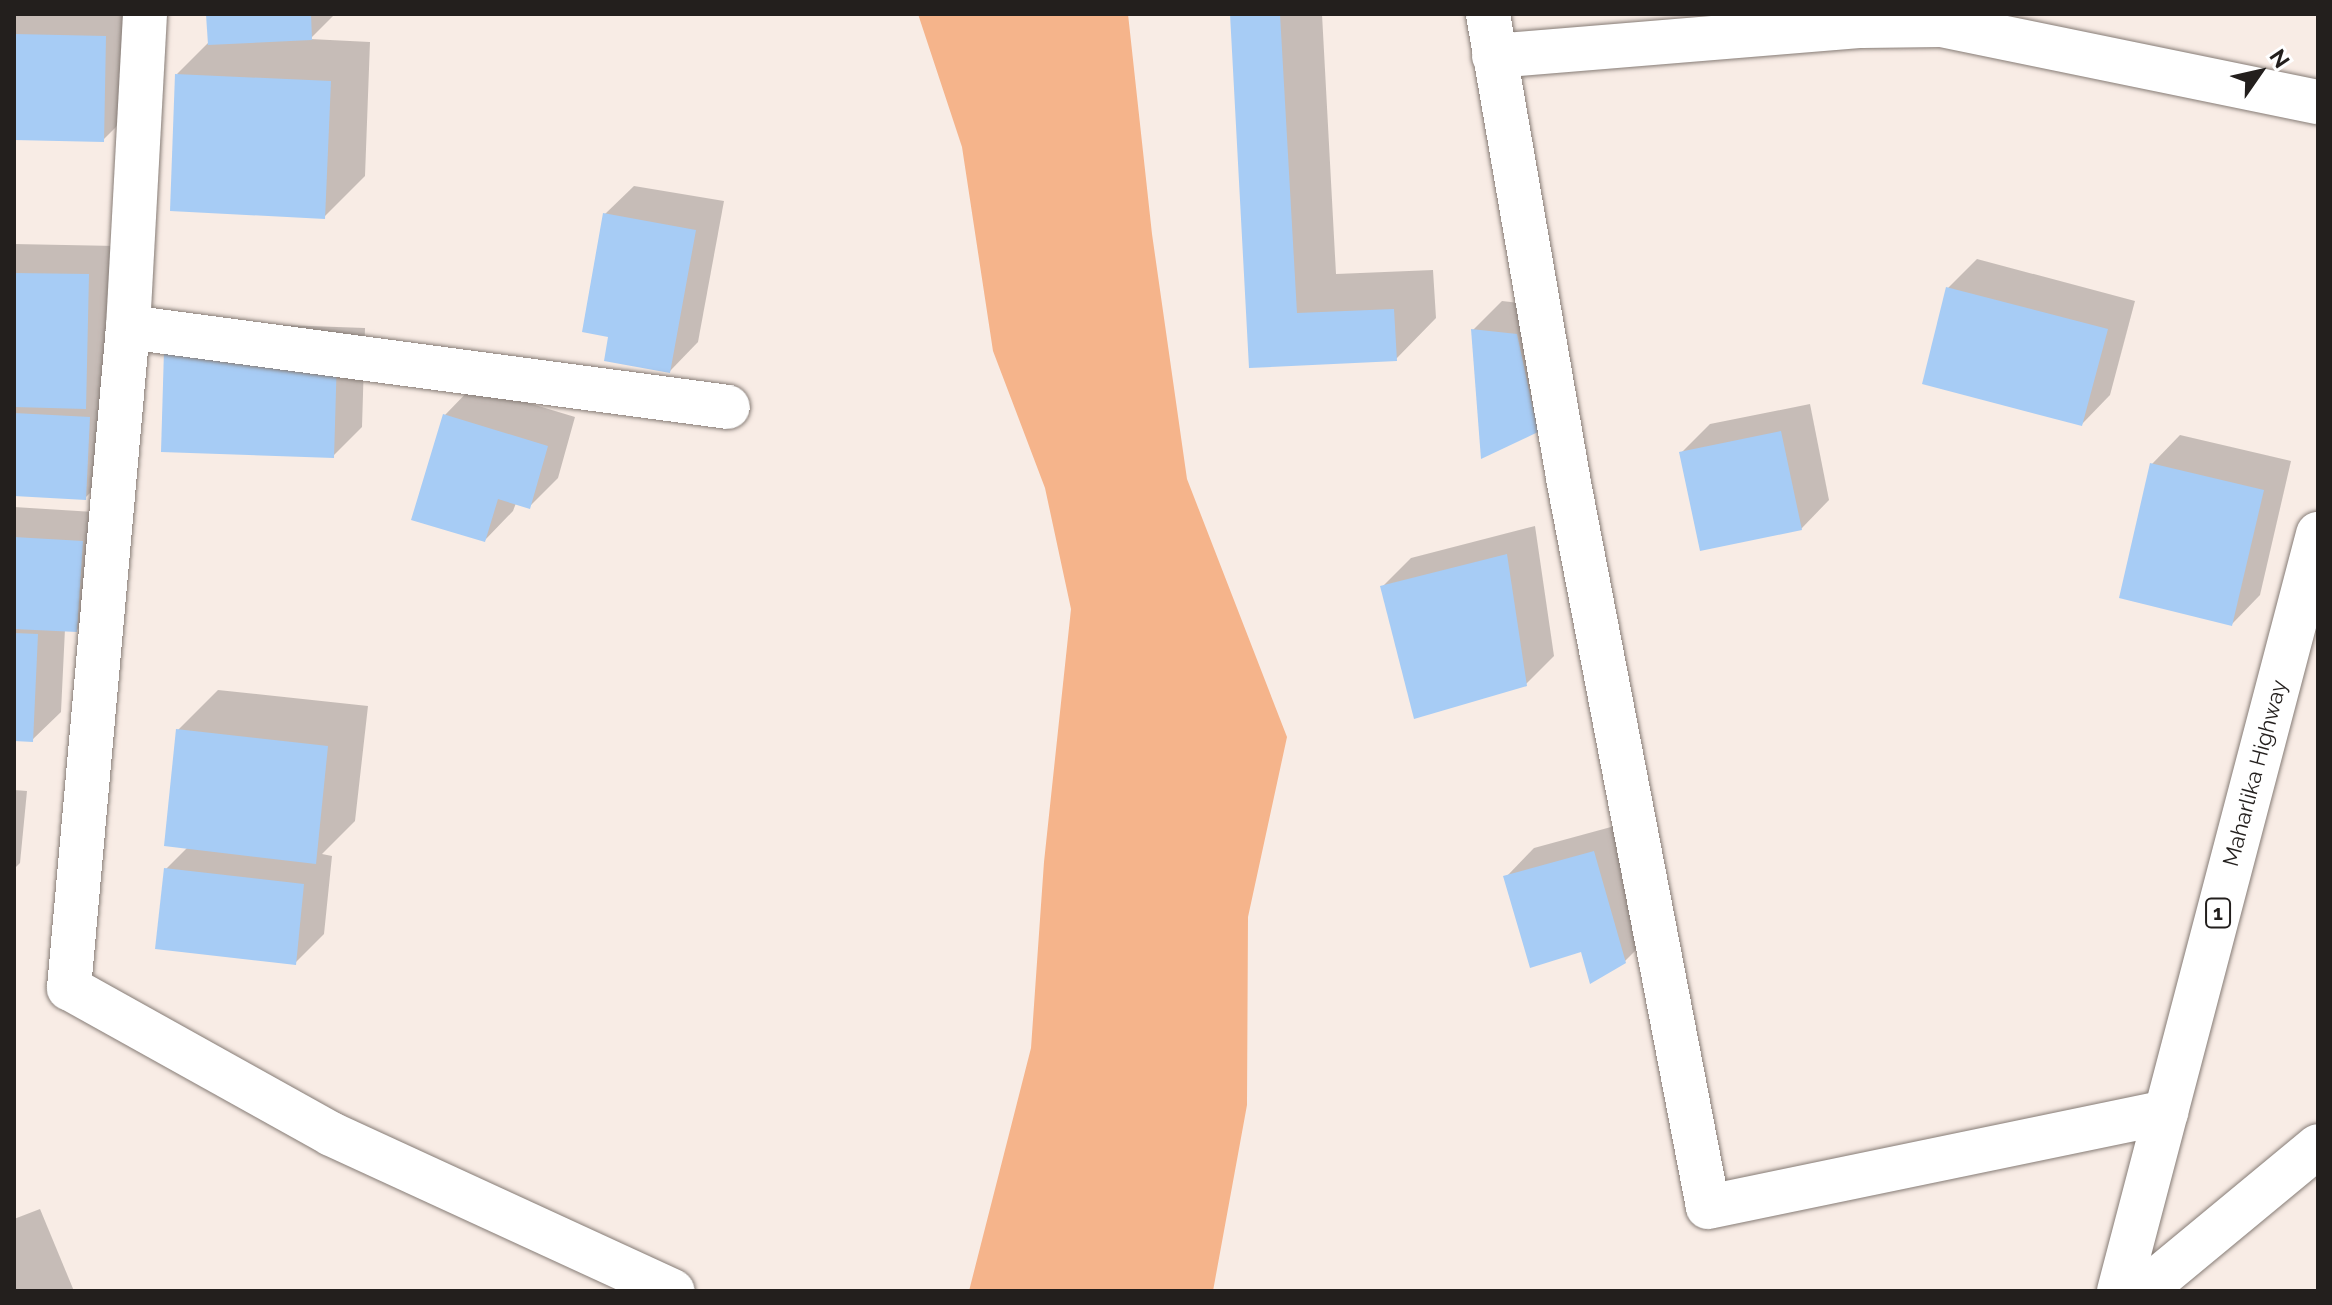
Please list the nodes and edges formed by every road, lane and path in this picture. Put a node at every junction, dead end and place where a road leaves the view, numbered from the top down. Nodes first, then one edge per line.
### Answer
1 (145, 14) edge
2 (1488, 14) edge
3 (1494, 56) junction
4 (2318, 102) edge
5 (128, 327) junction
6 (728, 407) dead end
7 (2318, 534) edge
8 (2166, 1112) junction
9 (2318, 1146) edge
10 (673, 1291) edge
11 (2119, 1291) edge
12 (2143, 1291) edge

1 - 5 main road
2 - 3 main road
3 - 4 main road
3 - 8 main road
5 - 6 main road
5 - 10 main road
7 - 8 main road, Maharlika Highway / 1
8 - 11 main road, Maharlika Highway / 1
9 - 12 main road

